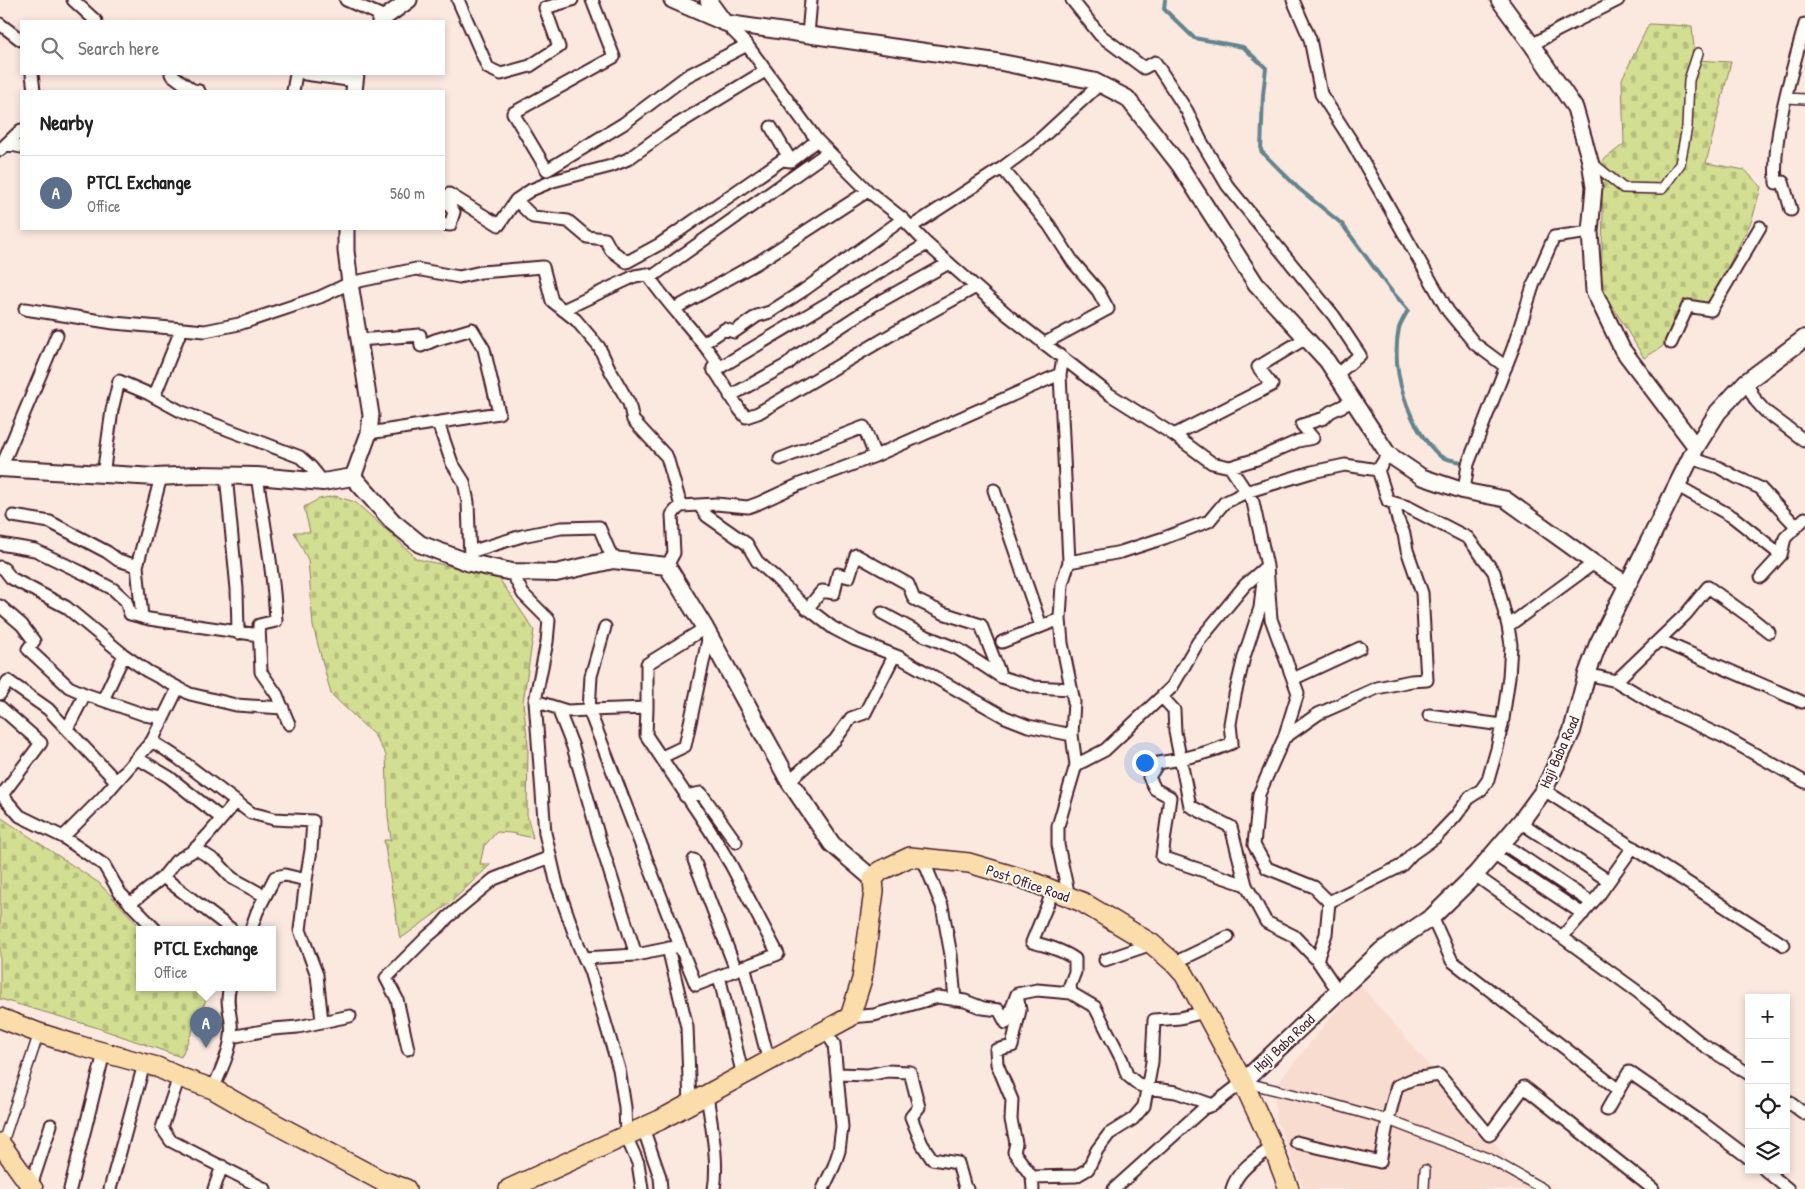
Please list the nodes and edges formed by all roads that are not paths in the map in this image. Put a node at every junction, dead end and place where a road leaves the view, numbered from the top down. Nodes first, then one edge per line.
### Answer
1 (73, 0) edge
2 (346, 0) edge
3 (409, 0) edge
4 (458, 0) edge
5 (572, 0) edge
6 (592, 0) edge
7 (672, 0) edge
8 (708, 0) edge
9 (811, 0) edge
10 (1072, 0) edge
11 (1293, 0) edge
12 (1499, 0) edge
13 (1618, 0) edge
14 (382, 19) edge
15 (95, 20) edge
16 (725, 23) junction
17 (0, 24) edge
18 (1805, 24) edge
19 (808, 35) junction
20 (20, 39) edge
21 (747, 45) junction
22 (1532, 45) junction
23 (1698, 53) dead end
24 (765, 70) junction
25 (32, 75) edge
26 (172, 75) edge
27 (296, 75) edge
28 (312, 75) edge
29 (355, 82) edge
30 (1100, 84) junction
31 (34, 90) edge
32 (196, 90) edge
33 (293, 90) edge
34 (1786, 98) junction
35 (1805, 99) edge
36 (770, 127) dead end
37 (20, 131) edge
38 (817, 140) junction
39 (3, 147) edge
40 (20, 147) edge
41 (828, 152) junction
42 (791, 161) junction
43 (1590, 161) junction
44 (1002, 168) junction
45 (868, 191) junction
46 (445, 200) edge
47 (445, 200) edge
48 (516, 200) junction
49 (1791, 210) dead end
50 (907, 223) junction
51 (445, 224) edge
52 (1760, 227) dead end
53 (346, 230) edge
54 (1590, 232) junction
55 (927, 244) junction
56 (949, 263) junction
57 (650, 278) junction
58 (350, 283) junction
59 (976, 287) junction
60 (25, 309) dead end
61 (674, 309) junction
62 (563, 310) junction
63 (181, 330) junction
64 (57, 335) dead end
65 (1306, 338) junction
66 (1805, 338) edge
67 (359, 340) junction
68 (1671, 342) dead end
69 (704, 343) junction
70 (1043, 344) junction
71 (1063, 359) junction
72 (1506, 367) junction
73 (714, 371) junction
74 (1060, 374) junction
75 (1335, 376) junction
76 (1746, 382) junction
77 (730, 396) junction
78 (154, 397) junction
79 (1353, 401) junction
80 (438, 423) junction
81 (369, 433) junction
82 (1174, 435) junction
83 (1805, 441) edge
84 (1694, 452) junction
85 (1388, 454) junction
86 (875, 456) junction
87 (780, 459) dead end
88 (1230, 467) junction
89 (0, 468) edge
90 (1378, 470) junction
91 (103, 475) junction
92 (226, 475) junction
93 (258, 476) junction
94 (160, 477) junction
95 (353, 477) junction
96 (323, 482) junction
97 (1678, 486) junction
98 (994, 490) dead end
99 (1464, 491) junction
100 (1246, 492) junction
101 (1394, 503) junction
102 (699, 505) junction
103 (682, 506) junction
104 (12, 516) dead end
105 (1805, 518) edge
106 (1796, 526) junction
107 (0, 544) edge
108 (1781, 555) junction
109 (470, 558) junction
110 (612, 560) junction
111 (1069, 562) junction
112 (1594, 563) junction
113 (137, 566) junction
114 (668, 566) junction
115 (1267, 566) junction
116 (1, 571) edge
117 (512, 572) junction
118 (1761, 577) dead end
119 (1626, 584) junction
120 (0, 606) edge
121 (807, 608) junction
122 (882, 613) dead end
123 (142, 618) junction
124 (1060, 619) junction
125 (1041, 626) junction
126 (1508, 626) junction
127 (605, 628) dead end
128 (707, 632) junction
129 (1769, 632) dead end
130 (238, 633) junction
131 (259, 635) junction
132 (1659, 640) junction
133 (1002, 642) dead end
134 (1360, 648) dead end
135 (124, 655) junction
136 (894, 656) junction
137 (1587, 674) junction
138 (1002, 677) junction
139 (1293, 679) junction
140 (1616, 681) junction
141 (178, 688) junction
142 (1071, 689) junction
143 (0, 694) edge
144 (84, 694) junction
145 (1162, 697) junction
146 (103, 700) junction
147 (535, 701) junction
148 (1802, 702) dead end
149 (0, 707) edge
150 (282, 708) junction
151 (647, 708) junction
152 (558, 709) junction
153 (590, 710) junction
154 (1429, 715) dead end
155 (163, 718) junction
156 (289, 724) dead end
157 (1502, 725) junction
158 (67, 729) junction
159 (1072, 735) junction
160 (1284, 738) junction
161 (152, 741) junction
162 (662, 757) junction
163 (137, 758) junction
164 (1180, 760) junction
165 (1076, 764) junction
166 (116, 781) junction
167 (788, 781) junction
168 (1805, 782) edge
169 (1544, 790) junction
170 (1, 794) edge
171 (686, 796) junction
172 (236, 802) junction
173 (221, 818) junction
174 (1520, 822) junction
175 (63, 837) junction
176 (736, 842) dead end
177 (1633, 847) junction
178 (196, 848) junction
179 (1498, 848) junction
180 (550, 857) junction
181 (923, 858) junction
182 (694, 860) dead end
183 (1475, 875) junction
184 (163, 877) junction
185 (873, 879) junction
186 (306, 880) junction
187 (1609, 881) junction
188 (1246, 885) junction
189 (1061, 894) junction
190 (265, 896) junction
191 (1329, 902) junction
192 (1592, 903) junction
193 (130, 904) junction
194 (1583, 914) junction
195 (1432, 917) junction
196 (151, 926) edge
197 (227, 926) edge
198 (252, 926) edge
199 (1228, 937) dead end
200 (1562, 937) junction
201 (1152, 944) junction
202 (1784, 944) dead end
203 (680, 946) junction
204 (668, 948) junction
205 (636, 955) junction
206 (584, 958) junction
207 (1105, 960) dead end
208 (1317, 960) junction
209 (1174, 963) junction
210 (740, 968) junction
211 (719, 976) junction
212 (225, 991) edge
213 (1338, 991) junction
214 (1071, 993) junction
215 (1017, 994) junction
216 (955, 1000) junction
217 (1205, 1012) junction
218 (350, 1016) dead end
219 (850, 1017) junction
220 (0, 1018) edge
221 (322, 1021) junction
222 (825, 1031) junction
223 (39, 1033) junction
224 (232, 1037) junction
225 (408, 1049) dead end
226 (104, 1053) junction
227 (769, 1062) junction
228 (144, 1064) junction
229 (1745, 1071) edge
230 (837, 1074) junction
231 (743, 1076) junction
232 (179, 1078) junction
233 (1243, 1082) junction
234 (1148, 1088) junction
235 (213, 1089) junction
236 (1619, 1090) junction
237 (707, 1095) junction
238 (1790, 1103) edge
239 (690, 1104) junction
240 (1213, 1105) junction
241 (1607, 1110) dead end
242 (1805, 1114) edge
243 (1388, 1120) junction
244 (51, 1125) dead end
245 (635, 1132) junction
246 (1296, 1142) dead end
247 (1, 1144) edge
248 (1273, 1147) junction
249 (1745, 1155) edge
250 (222, 1166) junction
251 (1425, 1170) dead end
252 (1770, 1174) edge
253 (1033, 1183) edge
254 (32, 1187) edge
255 (70, 1189) edge
256 (110, 1189) edge
257 (214, 1189) edge
258 (265, 1189) edge
259 (406, 1189) edge
260 (509, 1189) edge
261 (642, 1189) edge
262 (661, 1189) edge
263 (714, 1189) edge
264 (823, 1189) edge
265 (967, 1189) edge
266 (1114, 1189) edge
267 (1232, 1189) edge
268 (1289, 1189) edge
269 (1424, 1189) edge
270 (1543, 1189) edge
271 (1653, 1189) edge
272 (1788, 1189) edge

1 - 15 street
2 - 14 street
3 - 14 street
4 - 5 street
6 - 21 street
7 - 16 street
8 - 16 street
9 - 19 street
10 - 75 street
11 - 72 street
12 - 22 street
13 - 22 street
16 - 19 street
16 - 21 street
17 - 20 street
18 - 34 street
19 - 30 street
21 - 24 street
22 - 43 street
23 - 43 street
24 - 38 street
24 - 48 street
25 - 31 street
26 - 32 street
27 - 33 street
28 - 29 street
30 - 44 street
30 - 65 street
34 - 35 street
34 - 49 street
36 - 42 street
37 - 39 street
38 - 41 street
38 - 42 street
39 - 40 street
41 - 45 street
41 - 57 street
42 - 48 street
43 - 54 street
44 - 50 street
44 - 70 street
45 - 50 street
45 - 61 street
46 - 48 street
47 - 51 street
50 - 55 street
50 - 69 street
52 - 68 street
53 - 58 street
54 - 72 street
54 - 84 street
55 - 56 street
55 - 73 street
56 - 59 street
56 - 77 street
57 - 61 street
57 - 62 street
58 - 62 street
58 - 63 street
58 - 67 street
59 - 70 street
59 - 77 street
60 - 63 street
61 - 69 street
62 - 103 street
63 - 78 street
64 - 89 street
65 - 75 street
65 - 82 street
66 - 76 main road, Haji Baba Road
67 - 80 street
67 - 81 street
69 - 73 street
70 - 71 street
71 - 74 street
71 - 82 street
72 - 99 street
73 - 77 street
74 - 86 street
74 - 111 street
75 - 79 street
76 - 83 street
76 - 84 main road, Haji Baba Road
78 - 91 street
78 - 96 street
79 - 85 street
79 - 88 street
80 - 81 street
80 - 109 street
81 - 95 street
82 - 88 street
84 - 97 main road, Haji Baba Road
84 - 106 street
85 - 90 street
85 - 99 street
86 - 87 street
86 - 102 street
88 - 100 street
89 - 91 main road
90 - 100 street
90 - 101 street
91 - 94 main road
92 - 93 main road
92 - 94 main road
92 - 130 street
93 - 96 main road
93 - 131 street
94 - 113 street
95 - 96 main road
95 - 109 main road
97 - 108 street
97 - 119 main road, Haji Baba Road
98 - 125 street
99 - 112 street
100 - 111 street
100 - 115 street
101 - 126 street
101 - 160 street
102 - 103 street
102 - 121 street
103 - 114 street
104 - 113 street
105 - 106 street
106 - 108 street
107 - 123 street
108 - 118 street
109 - 110 street
109 - 117 main road
110 - 114 main road
110 - 117 main road
111 - 124 street
112 - 119 street
112 - 126 street
113 - 123 street
114 - 128 main road
115 - 139 street
115 - 145 street
115 - 164 street
116 - 135 street
117 - 147 street
119 - 137 main road, Haji Baba Road
120 - 144 street
121 - 136 street
121 - 138 street
122 - 138 street
123 - 130 street
124 - 125 street
124 - 142 street
125 - 133 street
126 - 157 street
127 - 153 street
128 - 151 street
128 - 162 street
128 - 167 main road
129 - 132 street
130 - 131 street
131 - 150 street
132 - 140 street
132 - 148 street
134 - 139 street
135 - 141 street
135 - 146 street
136 - 159 street
136 - 167 street
137 - 140 street
137 - 169 main road, Haji Baba Road
138 - 142 street
139 - 160 street
140 - 168 street
141 - 150 street
141 - 155 street
142 - 159 street
143 - 158 street
144 - 146 street
144 - 158 street
145 - 164 street
145 - 165 street
146 - 155 street
147 - 152 street
147 - 180 street
149 - 170 street
150 - 156 street
151 - 153 street
151 - 162 street
152 - 153 street
152 - 205 street
153 - 203 street
154 - 157 street
155 - 161 street
157 - 191 street
158 - 166 street
159 - 165 street
160 - 191 street
161 - 163 street
161 - 172 street
162 - 171 street
163 - 166 street
163 - 173 street
164 - 188 street
164 - 188 street
165 - 189 street
166 - 175 street
167 - 185 main road
169 - 174 main road, Haji Baba Road
169 - 177 street
170 - 175 street
171 - 176 street
171 - 210 street
172 - 173 street
172 - 186 street
173 - 178 street
174 - 179 main road, Haji Baba Road
174 - 187 street
175 - 193 street
177 - 187 street
177 - 202 street
178 - 184 street
178 - 190 street
179 - 183 main road, Haji Baba Road
179 - 192 street
179 - 194 street
180 - 206 street
180 - 225 street
181 - 185 main road, Post Office Road
181 - 189 main road, Post Office Road
181 - 216 street
182 - 210 street
183 - 195 main road, Haji Baba Road
183 - 200 street
184 - 193 street
184 - 197 street
185 - 219 main road
186 - 190 street
186 - 221 street
187 - 192 street
188 - 208 street
189 - 201 main road, Post Office Road
189 - 214 street
190 - 198 street
191 - 208 street
192 - 194 street
193 - 196 street
194 - 200 street
195 - 213 main road, Haji Baba Road
195 - 236 street
199 - 209 street
200 - 229 street
201 - 207 street
201 - 209 main road, Post Office Road
203 - 204 street
203 - 211 street
204 - 205 street
204 - 239 street
205 - 206 street
206 - 245 street
208 - 213 street
209 - 217 main road, Post Office Road
210 - 211 street
210 - 227 street
211 - 231 street
212 - 224 street
213 - 233 main road, Haji Baba Road
214 - 215 street
214 - 234 street
215 - 216 street
215 - 253 street
216 - 219 street
217 - 233 main road, Post Office Road
217 - 234 street
218 - 221 street
219 - 222 main road
220 - 223 main road
221 - 224 street
222 - 227 main road
222 - 230 street
223 - 226 main road
223 - 247 street
224 - 235 street
226 - 228 main road
226 - 255 street
227 - 231 main road
228 - 232 main road
228 - 256 street
230 - 264 street
230 - 265 street
231 - 237 main road
232 - 235 main road
232 - 250 street
233 - 240 street
233 - 243 street
233 - 248 main road, Post Office Road
234 - 240 street
234 - 253 street
235 - 259 main road
236 - 241 street
236 - 249 street
237 - 239 main road
237 - 263 street
238 - 242 street
239 - 245 main road
240 - 266 street
243 - 246 street
243 - 270 street
243 - 271 street
244 - 254 street
245 - 260 main road
245 - 261 street
245 - 262 street
247 - 254 main road
248 - 267 street
248 - 268 main road, Post Office Road
250 - 257 street
250 - 258 street
251 - 269 street
252 - 272 street

